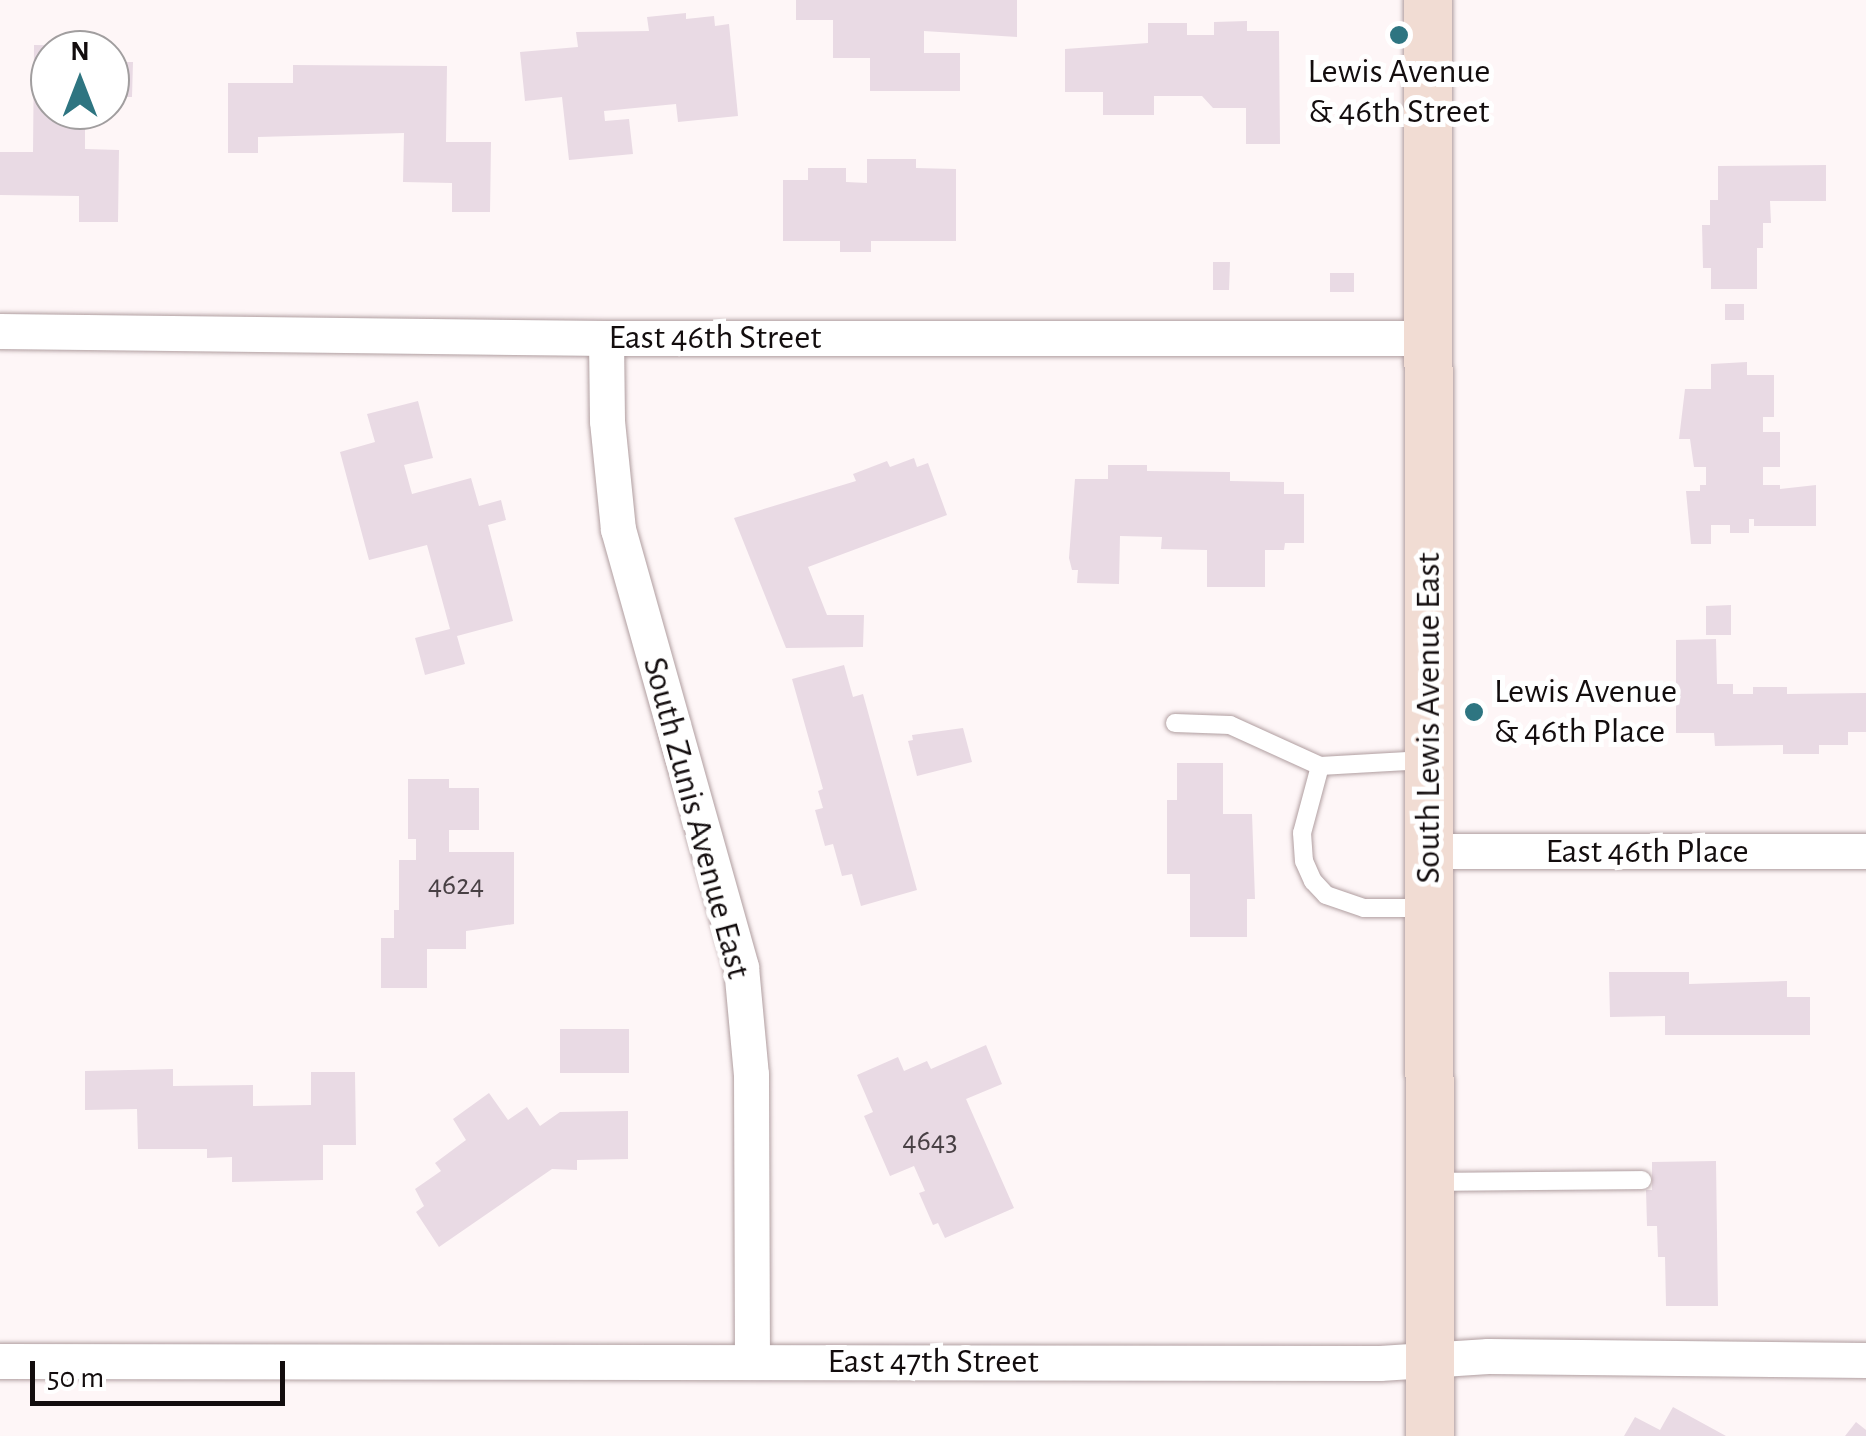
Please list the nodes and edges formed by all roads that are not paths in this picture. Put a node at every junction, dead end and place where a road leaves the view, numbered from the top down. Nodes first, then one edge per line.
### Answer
1 (1428, 0) edge
2 (0, 331) edge
3 (606, 338) junction
4 (1429, 338) junction
5 (1175, 722) dead end
6 (1429, 760) junction
7 (1320, 766) junction
8 (1429, 851) junction
9 (1866, 852) edge
10 (1429, 908) junction
11 (1642, 1180) dead end
12 (1429, 1182) junction
13 (1429, 1360) junction
14 (1866, 1360) edge
15 (0, 1361) edge
16 (752, 1362) junction
17 (1430, 1436) edge

1 - 4 main road, South Lewis Avenue East
2 - 3 street, East 46th Street
3 - 4 street, East 46th Street
3 - 16 street, South Zunis Avenue East
4 - 6 main road, South Lewis Avenue East
5 - 7 lane
6 - 7 lane
6 - 8 main road, South Lewis Avenue East
7 - 10 lane
8 - 9 street, East 46th Place
8 - 10 main road, South Lewis Avenue East
10 - 12 main road, South Lewis Avenue East
11 - 12 lane
12 - 13 main road, South Lewis Avenue East
13 - 14 street, East 47th Street
13 - 16 street, East 47th Street
13 - 17 main road, South Lewis Avenue East
15 - 16 street, East 47th Street

